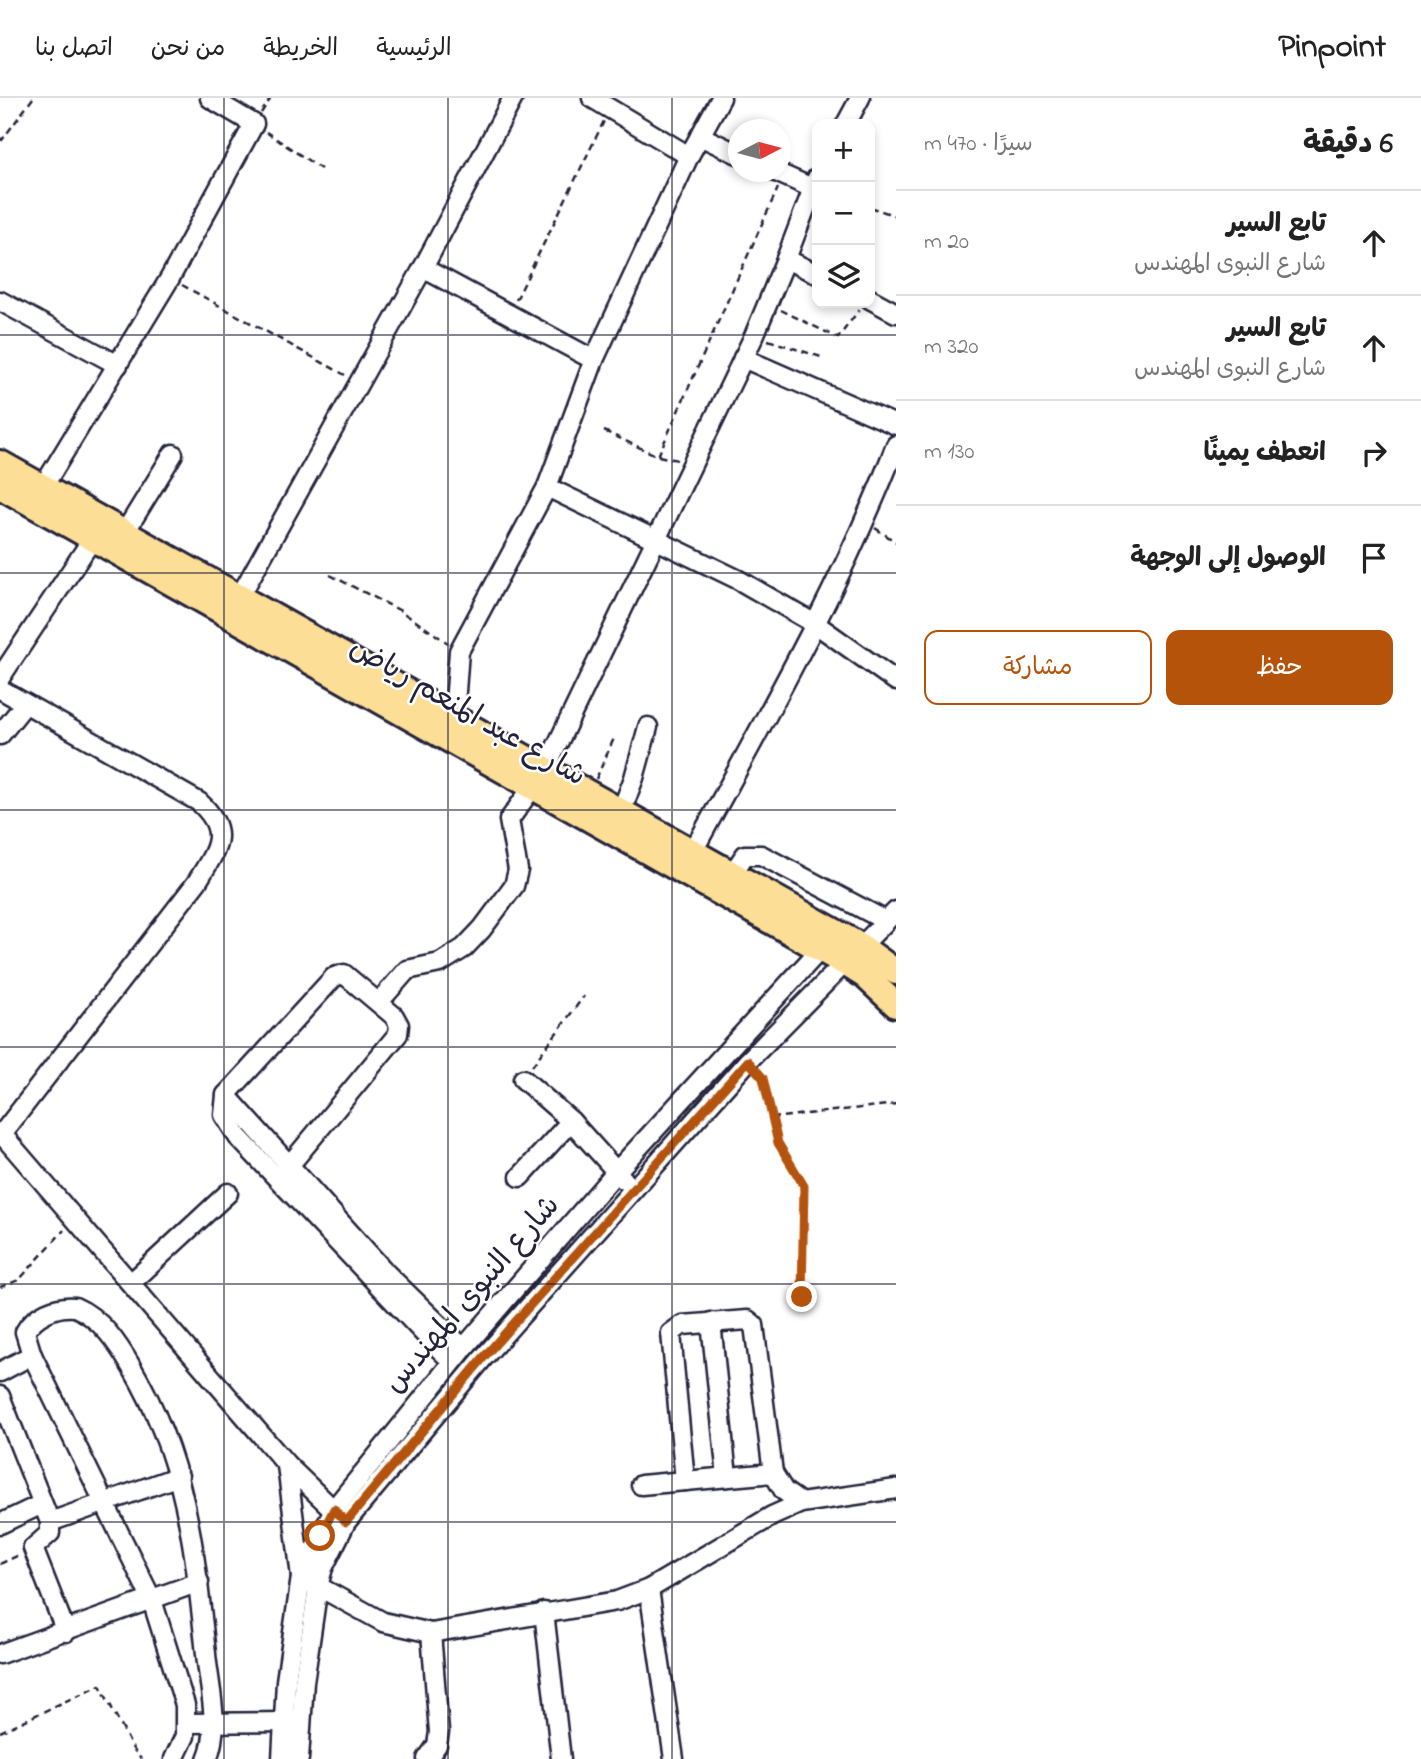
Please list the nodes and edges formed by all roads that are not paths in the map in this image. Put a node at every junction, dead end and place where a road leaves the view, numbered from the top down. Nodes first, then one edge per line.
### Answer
1 (210, 98) edge
2 (513, 98) edge
3 (592, 98) edge
4 (721, 98) edge
5 (860, 98) edge
6 (613, 103) edge
7 (849, 119) edge
8 (700, 136) junction
9 (728, 149) edge
10 (689, 156) junction
11 (791, 176) edge
12 (812, 182) edge
13 (812, 191) edge
14 (786, 259) junction
15 (423, 268) junction
16 (812, 272) edge
17 (0, 301) edge
18 (875, 302) edge
19 (896, 313) edge
20 (743, 358) junction
21 (594, 360) junction
22 (118, 365) junction
23 (896, 425) edge
24 (896, 447) edge
25 (173, 454) dead end
26 (0, 463) edge
27 (0, 486) edge
28 (43, 487) junction
29 (547, 487) junction
30 (108, 530) junction
31 (656, 542) junction
32 (175, 573) junction
33 (239, 598) junction
34 (817, 625) junction
35 (0, 678) edge
36 (896, 681) edge
37 (0, 689) edge
38 (25, 704) junction
39 (453, 718) junction
40 (648, 727) dead end
41 (0, 735) edge
42 (539, 779) junction
43 (616, 822) junction
44 (692, 853) junction
45 (732, 874) junction
46 (891, 916) edge
47 (828, 941) junction
48 (851, 954) junction
49 (896, 972) edge
50 (379, 1002) junction
51 (896, 1005) edge
52 (523, 1079) road end
53 (570, 1121) junction
54 (1, 1133) edge
55 (284, 1172) junction
56 (616, 1172) junction
57 (520, 1177) dead end
58 (634, 1190) junction
59 (228, 1194) dead end
60 (131, 1283) junction
61 (711, 1322) junction
62 (461, 1351) junction
63 (32, 1355) junction
64 (484, 1357) junction
65 (0, 1372) edge
66 (0, 1396) edge
67 (415, 1406) junction
68 (430, 1420) junction
69 (287, 1465) junction
70 (773, 1473) junction
71 (179, 1476) junction
72 (727, 1477) junction
73 (685, 1481) junction
74 (641, 1485) dead end
75 (896, 1489) edge
76 (106, 1500) junction
77 (801, 1503) junction
78 (42, 1504) junction
79 (340, 1516) junction
80 (50, 1522) junction
81 (0, 1524) edge
82 (302, 1577) junction
83 (198, 1582) junction
84 (318, 1586) junction
85 (649, 1590) junction
86 (152, 1600) junction
87 (544, 1612) junction
88 (66, 1632) junction
89 (431, 1633) junction
90 (0, 1654) edge
91 (284, 1722) junction
92 (187, 1723) junction
93 (213, 1723) junction
94 (174, 1759) edge
95 (207, 1759) edge
96 (282, 1759) edge
97 (299, 1759) edge
98 (427, 1759) edge
99 (561, 1759) edge
100 (674, 1759) edge

1 - 22 street
2 - 15 street
3 - 6 street
4 - 8 street
5 - 7 street
6 - 10 street
8 - 9 street
8 - 10 street
10 - 21 street
11 - 12 street
13 - 14 street
14 - 16 street
14 - 20 street
15 - 21 street
15 - 33 street
17 - 22 street
18 - 19 street
20 - 23 street
20 - 31 street
21 - 29 street
22 - 28 street
24 - 34 street
25 - 30 street
26 - 28 highway, شارع عبد المنعم رياض
27 - 30 highway, شارع عبد المنعم رياض
28 - 30 highway, شارع عبد المنعم رياض
29 - 31 street
29 - 39 street
30 - 32 highway, شارع عبد المنعم رياض
30 - 35 street
31 - 34 street
31 - 42 street
32 - 33 highway, شارع عبد المنعم رياض
32 - 42 highway, شارع عبد المنعم رياض
33 - 39 highway, شارع عبد المنعم رياض
34 - 36 street
34 - 44 street
37 - 38 street
38 - 41 street
38 - 54 street
39 - 42 highway, شارع عبد المنعم رياض
40 - 43 street
42 - 43 highway, شارع عبد المنعم رياض
42 - 43 highway, شارع عبد المنعم رياض
42 - 50 street
43 - 44 highway, شارع عبد المنعم رياض
43 - 47 highway, شارع عبد المنعم رياض
44 - 45 highway, شارع عبد المنعم رياض
45 - 46 street
45 - 47 highway, شارع عبد المنعم رياض
46 - 48 street, شارع النبوى المهندس
47 - 48 highway, شارع عبد المنعم رياض
47 - 56 street, شارع النبوى المهندس
48 - 49 highway, شارع عبد المنعم رياض
48 - 51 highway, شارع عبد المنعم رياض
48 - 58 street, شارع النبوى المهندس
50 - 55 street
50 - 55 street
52 - 53 street
53 - 56 street
53 - 57 street
54 - 60 street
55 - 62 street
56 - 58 street
56 - 62 street, شارع النبوى المهندس
58 - 64 street, شارع النبوى المهندس
59 - 60 street
60 - 69 street
61 - 70 street
61 - 72 street
61 - 73 street
62 - 64 street
62 - 67 street, شارع النبوى المهندس
63 - 65 street
63 - 71 street
63 - 76 street
64 - 68 street, شارع النبوى المهندس
66 - 78 street
67 - 68 street
67 - 79 street, شارع النبوى المهندس
68 - 79 street, شارع النبوى المهندس
69 - 79 street
69 - 82 street
70 - 72 street
70 - 77 street
71 - 76 street
71 - 83 street
72 - 73 street
73 - 74 street
75 - 77 street
76 - 80 street
76 - 86 street
77 - 85 street
78 - 80 street
78 - 81 street
79 - 82 street, شارع النبوى المهندس
79 - 84 street, شارع النبوى المهندس
80 - 88 street
82 - 84 street
82 - 91 street, شارع النبوى المهندس
83 - 86 street
83 - 93 street
84 - 89 street
84 - 97 street, شارع النبوى المهندس
85 - 87 street
85 - 100 street
86 - 88 street
86 - 92 street
87 - 89 street
87 - 99 street
88 - 90 street
89 - 98 street
91 - 93 street
91 - 96 street, شارع النبوى المهندس
92 - 93 street
92 - 94 street
93 - 95 street

